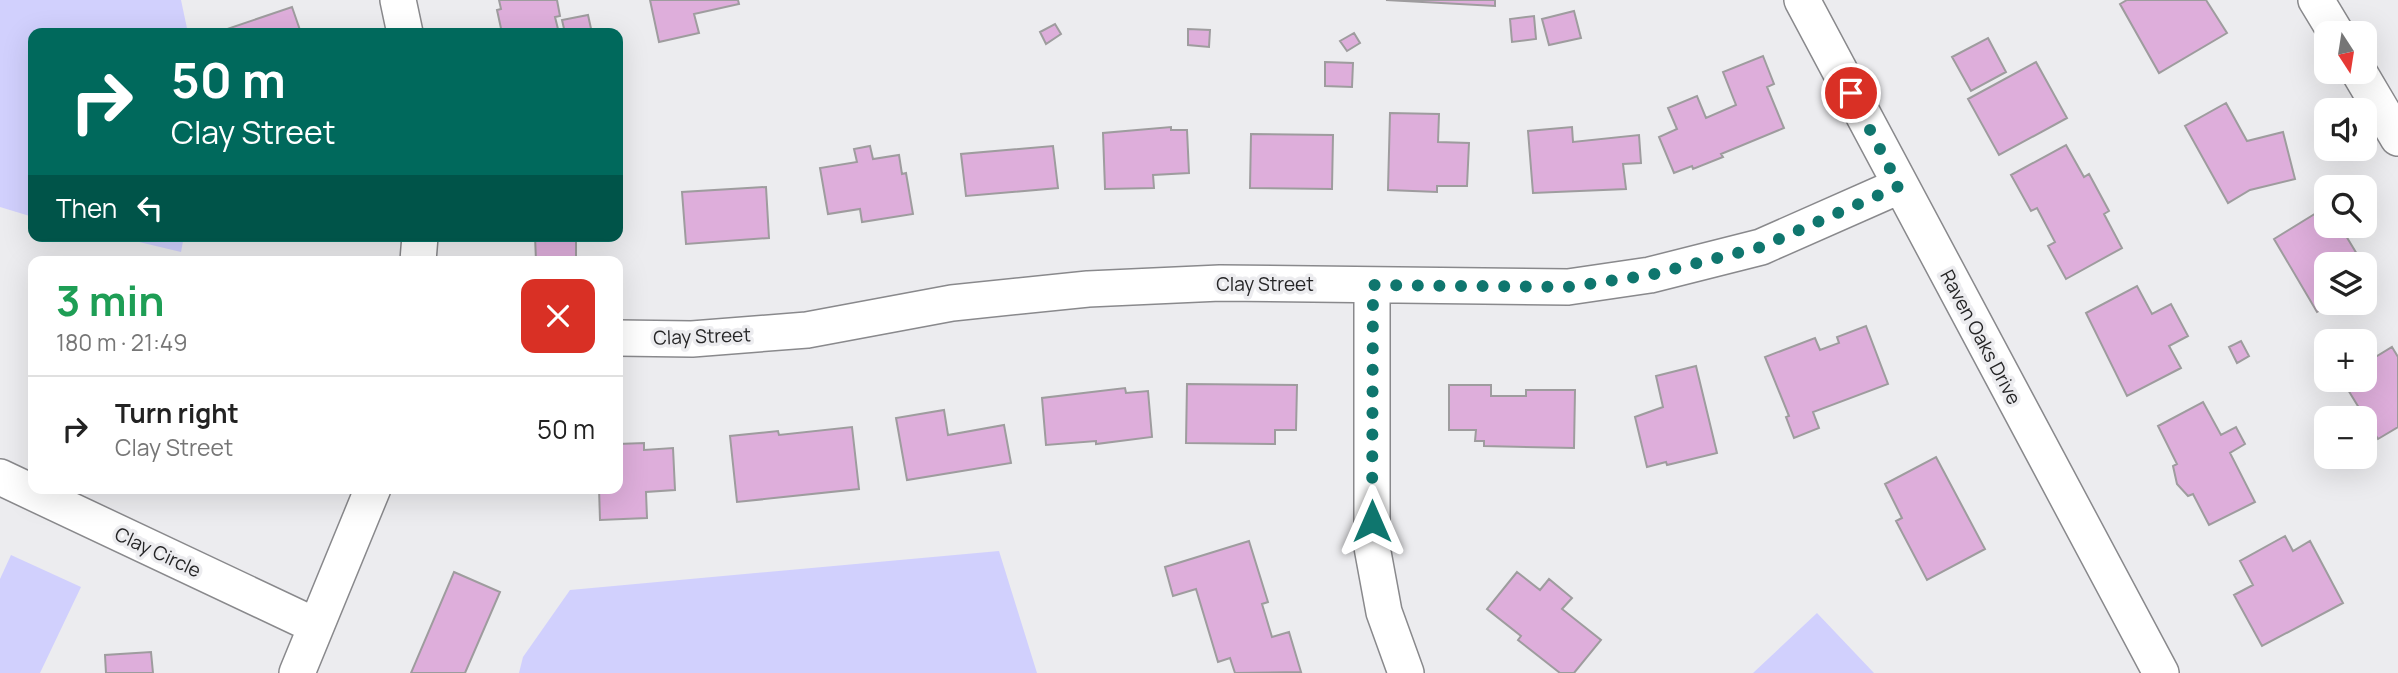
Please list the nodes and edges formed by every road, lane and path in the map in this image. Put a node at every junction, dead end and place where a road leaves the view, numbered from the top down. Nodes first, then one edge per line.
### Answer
1 (398, 0) edge
2 (1802, 0) edge
3 (2316, 0) edge
4 (2329, 21) edge
5 (404, 28) edge
6 (2365, 84) edge
7 (2398, 138) edge
8 (1899, 186) junction
9 (1373, 285) junction
10 (623, 338) edge
11 (0, 478) edge
12 (28, 491) edge
13 (34, 494) edge
14 (371, 494) edge
15 (316, 626) junction
16 (298, 673) edge
17 (1406, 673) edge
18 (2161, 673) edge

1 - 5 street
2 - 8 street, Raven Oaks Drive
3 - 4 street
6 - 7 street
8 - 9 street, Clay Street
8 - 18 street, Raven Oaks Drive
9 - 10 street, Clay Street
9 - 17 street
11 - 12 street, Clay Circle
13 - 15 street, Clay Circle
14 - 15 street
15 - 16 street

